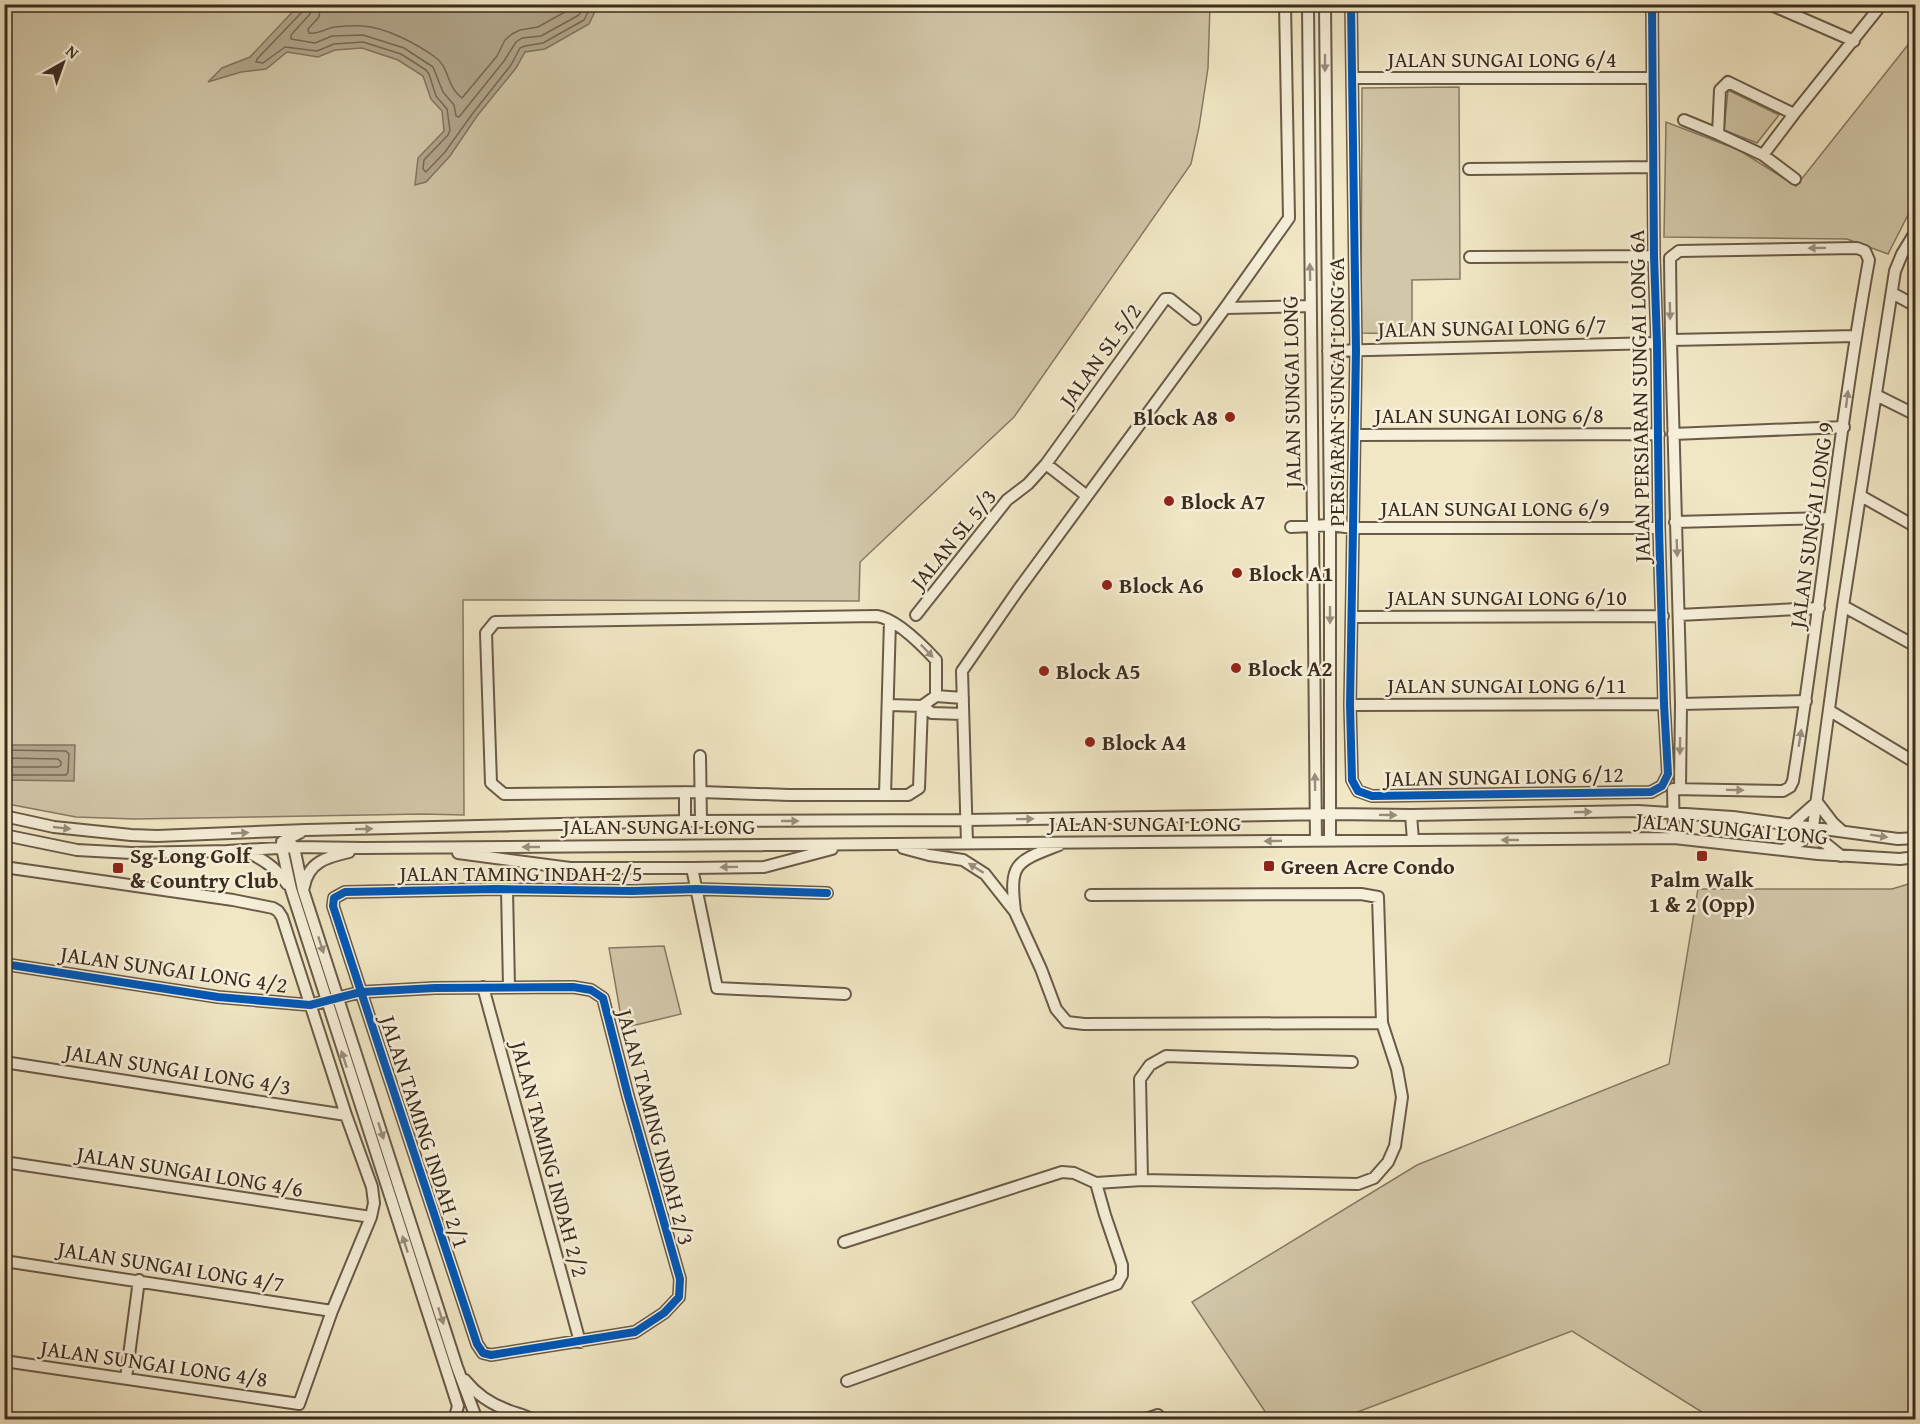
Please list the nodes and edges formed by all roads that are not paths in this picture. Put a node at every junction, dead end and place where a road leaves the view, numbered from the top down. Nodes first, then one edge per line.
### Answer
1 (1285, 4) edge
2 (1308, 4) edge
3 (1325, 4) edge
4 (1351, 4) edge
5 (1652, 4) edge
6 (1769, 4) edge
7 (1882, 4) edge
8 (1854, 41) junction
9 (1353, 78) junction
10 (1652, 78) junction
11 (1794, 114) junction
12 (1684, 120) dead end
13 (1718, 134) junction
14 (1763, 155) junction
15 (1653, 167) junction
16 (1468, 169) dead end
17 (1795, 179) dead end
18 (1916, 231) edge
19 (1654, 256) junction
20 (1470, 257) dead end
21 (1892, 293) junction
22 (1310, 306) junction
23 (1916, 306) edge
24 (1225, 308) junction
25 (1195, 319) dead end
26 (1856, 336) junction
27 (1671, 340) junction
28 (1658, 343) junction
29 (1356, 350) junction
30 (1328, 351) junction
31 (1876, 395) junction
32 (1916, 415) edge
33 (1844, 427) junction
34 (1659, 434) junction
35 (1673, 434) junction
36 (1355, 435) junction
37 (1046, 464) junction
38 (1087, 496) junction
39 (1861, 496) junction
40 (1830, 518) junction
41 (1676, 522) junction
42 (1330, 525) junction
43 (1312, 526) junction
44 (1291, 527) dead end
45 (1916, 527) edge
46 (1353, 528) junction
47 (1659, 528) junction
48 (1843, 606) junction
49 (1819, 608) junction
50 (916, 615) dead end
51 (1679, 615) junction
52 (1663, 616) junction
53 (1352, 617) junction
54 (890, 621) junction
55 (1916, 646) edge
56 (936, 696) junction
57 (963, 698) junction
58 (1806, 701) junction
59 (1664, 704) junction
60 (1681, 704) junction
61 (889, 705) junction
62 (1350, 705) junction
63 (922, 706) junction
64 (1830, 711) junction
65 (963, 714) junction
66 (700, 756) dead end
67 (1916, 763) edge
68 (1352, 780) joint
69 (1662, 786) joint
70 (1680, 789) junction
71 (685, 792) junction
72 (701, 792) junction
73 (885, 795) junction
74 (1817, 802) junction
75 (1674, 812) junction
76 (1316, 814) junction
77 (1331, 814) junction
78 (1411, 815) junction
79 (4, 816) edge
80 (966, 820) junction
81 (685, 821) junction
82 (701, 822) junction
83 (1791, 825) junction
84 (1813, 827) junction
85 (306, 830) junction
86 (275, 831) junction
87 (1842, 831) junction
88 (4, 835) edge
89 (197, 837) junction
90 (1674, 838) junction
91 (1916, 838) edge
92 (1413, 840) junction
93 (1316, 841) junction
94 (1330, 841) junction
95 (967, 843) junction
96 (1065, 843) junction
97 (890, 844) junction
98 (287, 845) junction
99 (848, 845) junction
100 (419, 847) junction
101 (364, 848) junction
102 (242, 850) junction
103 (213, 851) junction
104 (1781, 851) junction
105 (180, 852) junction
106 (1841, 856) junction
107 (1916, 857) edge
108 (4, 867) edge
109 (692, 868) junction
110 (291, 889) junction
111 (696, 889) junction
112 (303, 890) junction
113 (507, 890) junction
114 (345, 892) joint
115 (827, 893) dead end
116 (1091, 895) dead end
117 (1015, 912) junction
118 (4, 964) edge
119 (483, 987) junction
120 (509, 987) junction
121 (591, 990) joint
122 (361, 992) junction
123 (845, 994) dead end
124 (338, 997) junction
125 (326, 1001) junction
126 (310, 1005) junction
127 (1382, 1023) junction
128 (4, 1062) edge
129 (1352, 1062) dead end
130 (346, 1115) junction
131 (4, 1162) edge
132 (1142, 1180) junction
133 (1096, 1183) junction
134 (371, 1217) junction
135 (844, 1242) dead end
136 (4, 1261) edge
137 (139, 1280) junction
138 (332, 1311) junction
139 (580, 1342) junction
140 (4, 1361) edge
141 (458, 1367) junction
142 (126, 1378) junction
143 (847, 1381) dead end
144 (458, 1406) junction
145 (512, 1412) junction
146 (1158, 1415) dead end
147 (454, 1419) edge
148 (464, 1419) edge
149 (477, 1419) edge
150 (489, 1419) edge
151 (532, 1419) edge
152 (1143, 1419) edge

1 - 24 street
22 -> 2 street, JALAN SUNGAI LONG
3 -> 30 street, JALAN SUNGAI LONG
4 - 9 street, PERSIARAN SUNGAI LONG 6A
5 - 10 street, JALAN PERSIARAN SUNGAI LONG 6A
6 - 8 street
7 - 8 street
8 - 11 street
9 - 10 street, JALAN SUNGAI LONG 6/4
9 - 29 street, PERSIARAN SUNGAI LONG 6A
10 - 15 street, JALAN PERSIARAN SUNGAI LONG 6A
11 - 13 street
11 - 14 street
12 - 13 street
13 - 14 street
14 - 17 street
15 - 16 street
15 - 19 street, JALAN PERSIARAN SUNGAI LONG 6A
18 - 21 street
19 - 20 street
19 - 28 street, JALAN PERSIARAN SUNGAI LONG 6A
21 - 23 street
21 - 31 street
22 - 24 street
22 - 43 street, JALAN SUNGAI LONG
24 - 38 street
25 - 37 street, JALAN SL 5/2
26 - 27 street
26 -> 27 street, JALAN SUNGAI LONG 9
33 -> 26 street, JALAN SUNGAI LONG 9
27 - 35 street
28 - 29 street, JALAN SUNGAI LONG 6/7
28 - 34 street, JALAN PERSIARAN SUNGAI LONG 6A
29 - 30 street, JALAN SUNGAI LONG 6/7
29 - 36 street, PERSIARAN SUNGAI LONG 6A
30 - 42 street, JALAN SUNGAI LONG
31 - 32 street
31 - 39 street
33 - 35 street
33 - 40 street, JALAN SUNGAI LONG 9
34 - 36 street, JALAN SUNGAI LONG 6/8
34 - 47 street, JALAN PERSIARAN SUNGAI LONG 6A
35 - 41 street
36 - 46 street, PERSIARAN SUNGAI LONG 6A
37 - 38 street
37 - 50 street, JALAN SL 5/3
38 - 57 street
39 - 45 street
39 - 48 street
40 - 41 street
40 - 49 street, JALAN SUNGAI LONG 9
41 -> 51 street
42 - 43 street, JALAN SUNGAI LONG 6/9
42 - 46 street, JALAN SUNGAI LONG 6/9
42 -> 77 street, JALAN SUNGAI LONG
43 - 44 street, JALAN SUNGAI LONG 6/9
76 -> 43 street, JALAN SUNGAI LONG
46 - 47 street, JALAN SUNGAI LONG 6/9
46 - 53 street, PERSIARAN SUNGAI LONG 6A
47 - 52 street, JALAN PERSIARAN SUNGAI LONG 6A
48 - 55 street
48 - 64 street
49 - 51 street
49 - 58 street, JALAN SUNGAI LONG 9
51 - 60 street
52 - 53 street, JALAN SUNGAI LONG 6/10
52 - 59 street, JALAN PERSIARAN SUNGAI LONG 6A
53 - 62 street, PERSIARAN SUNGAI LONG 6A
54 -> 56 street
54 - 61 street
54 - 71 street
56 - 57 street
56 - 63 street
57 - 65 street
58 - 60 street
70 -> 58 street, JALAN SUNGAI LONG 9
59 - 62 street, JALAN SUNGAI LONG 6/11
59 - 69 street, JALAN PERSIARAN SUNGAI LONG 6A
60 -> 70 street
61 - 63 street
61 - 73 street
62 - 68 street, PERSIARAN SUNGAI LONG 6A
63 - 65 street
63 - 73 street
64 - 67 street
64 - 74 street
65 - 80 street
66 - 72 street
68 - 69 street, JALAN SUNGAI LONG 6/12
70 - 75 street
71 - 72 street
71 - 81 street
72 - 73 street
72 - 82 street
74 - 83 street
74 - 84 street
74 - 87 street
78 -> 75 street, JALAN SUNGAI LONG
75 - 83 street, JALAN SUNGAI LONG
75 - 90 street
76 - 77 street, JALAN SUNGAI LONG
80 -> 76 street, JALAN SUNGAI LONG
76 - 93 street, JALAN SUNGAI LONG
77 -> 78 street, JALAN SUNGAI LONG
77 - 94 street, JALAN SUNGAI LONG
78 - 92 street
79 -> 89 street, JALAN SUNGAI LONG
82 -> 80 street, JALAN SUNGAI LONG
80 - 95 street
81 - 82 street, JALAN SUNGAI LONG
85 -> 81 street, JALAN SUNGAI LONG
83 - 84 street, JALAN SUNGAI LONG
84 - 87 street, JALAN SUNGAI LONG
84 - 104 street
84 - 106 street
85 - 86 street, JALAN SUNGAI LONG
85 - 98 street
89 -> 86 street, JALAN SUNGAI LONG
86 - 98 street
87 -> 91 street, JALAN SUNGAI LONG
88 - 105 street, JALAN SUNGAI LONG
89 - 103 street
89 - 105 street
90 -> 92 street, JALAN SUNGAI LONG
90 - 104 street, JALAN SUNGAI LONG
92 - 94 street, JALAN SUNGAI LONG
93 - 94 street, JALAN SUNGAI LONG
93 -> 96 street, JALAN SUNGAI LONG
95 - 96 street, JALAN SUNGAI LONG
95 - 97 street, JALAN SUNGAI LONG
96 - 117 street
97 - 99 street, JALAN SUNGAI LONG
117 -> 97 street
98 - 101 street, JALAN SUNGAI LONG
98 - 102 street, JALAN SUNGAI LONG
98 - 110 street
98 - 112 street
99 -> 100 street, JALAN SUNGAI LONG
99 -> 109 street
100 - 101 street, JALAN SUNGAI LONG
100 - 109 street
101 - 112 street
102 - 103 street, JALAN SUNGAI LONG
102 - 110 street
103 - 105 street, JALAN SUNGAI LONG
104 - 106 street, JALAN SUNGAI LONG
106 - 107 street, JALAN SUNGAI LONG
108 - 126 street
109 - 111 street
110 - 125 street
111 - 113 street, JALAN TAMING INDAH 2/5
111 - 115 street, JALAN TAMING INDAH 2/5
111 - 123 street
112 -> 124 street
113 - 114 street, JALAN TAMING INDAH 2/5
113 - 120 street
114 - 122 street, JALAN TAMING INDAH 2/1
116 - 127 street
117 - 127 street
118 - 126 street, JALAN SUNGAI LONG 4/2
119 - 120 street, JALAN SUNGAI LONG 4/2
119 - 122 street, JALAN SUNGAI LONG 4/2
119 - 139 street, JALAN TAMING INDAH 2/2
120 - 121 street, JALAN SUNGAI LONG 4/2
121 - 139 street, JALAN TAMING INDAH 2/3
122 - 124 street, JALAN SUNGAI LONG 4/2
122 - 139 street, JALAN TAMING INDAH 2/1
124 - 125 street, JALAN SUNGAI LONG 4/2
124 -> 141 street
125 - 126 street, JALAN SUNGAI LONG 4/2
144 -> 125 street
126 - 130 street
127 - 132 street
128 - 130 street, JALAN SUNGAI LONG 4/3
129 - 132 street
130 - 134 street
131 - 134 street, JALAN SUNGAI LONG 4/6
132 - 133 street
133 - 135 street
133 - 143 street
134 - 138 street
136 - 137 street, JALAN SUNGAI LONG 4/7
137 - 138 street, JALAN SUNGAI LONG 4/7
137 - 142 street
138 - 142 street, JALAN SUNGAI LONG 4/8
140 - 142 street, JALAN SUNGAI LONG 4/8
141 - 145 street
141 - 149 street
144 - 147 street
144 - 148 street
145 - 150 street
145 - 151 street
146 - 152 street

